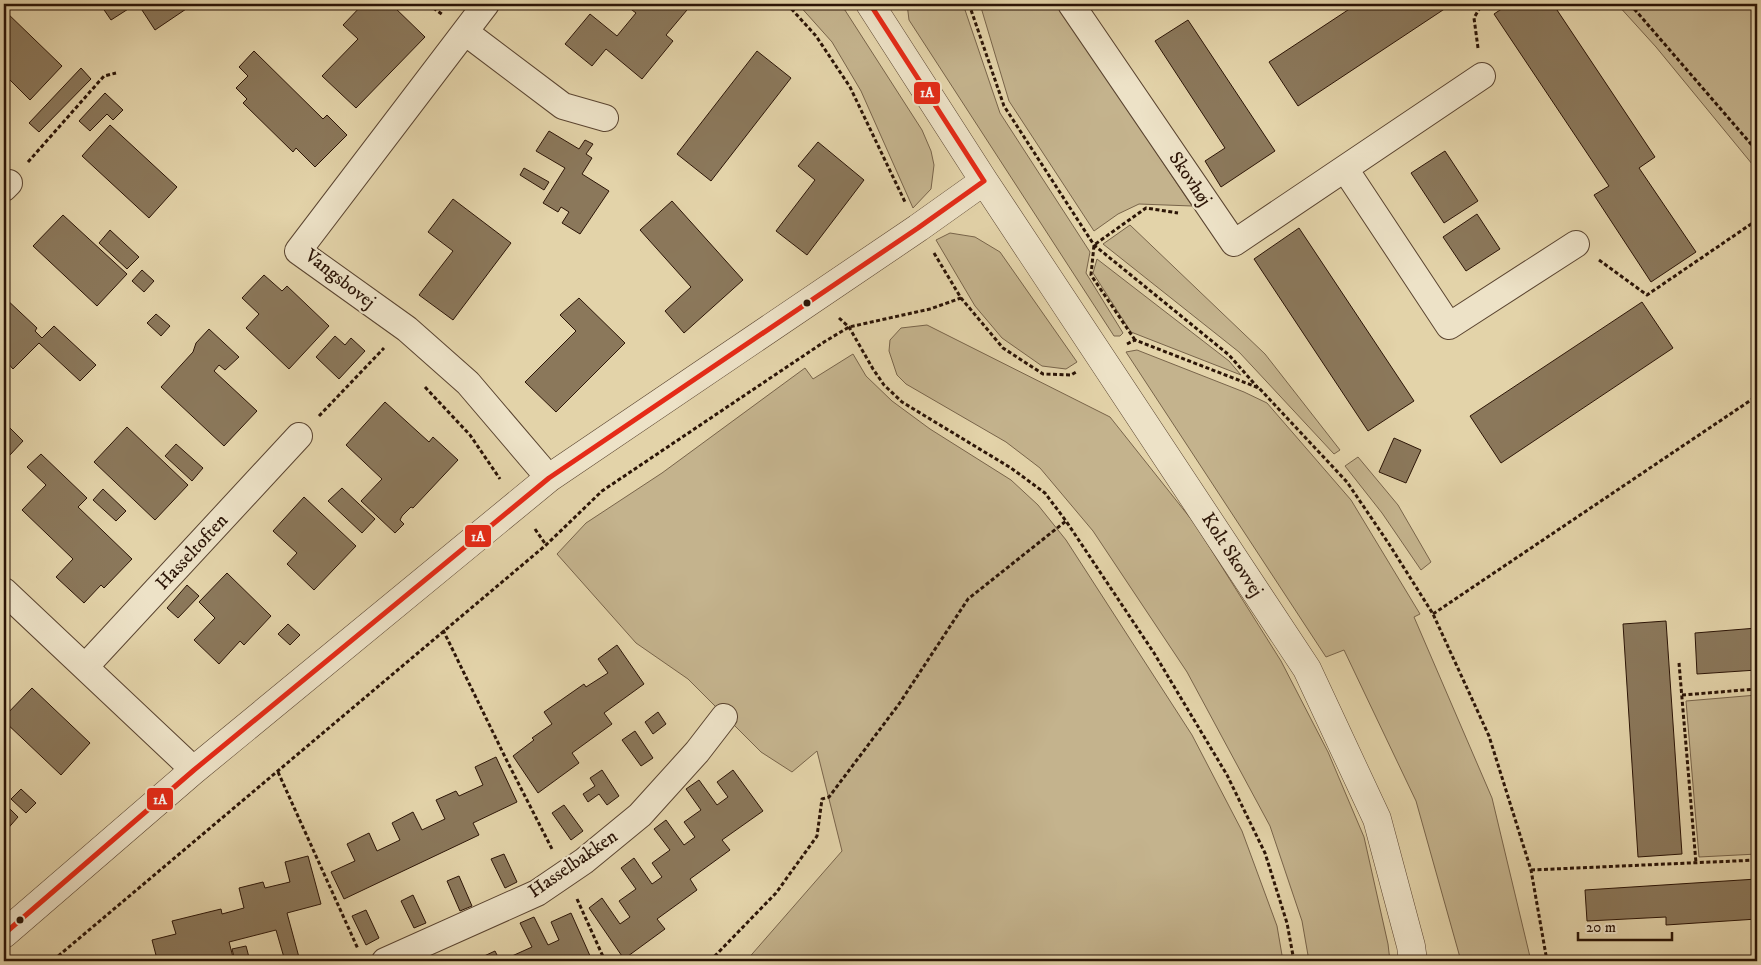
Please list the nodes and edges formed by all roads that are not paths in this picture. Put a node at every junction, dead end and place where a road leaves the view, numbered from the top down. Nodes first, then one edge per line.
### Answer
1 (486, 4) edge
2 (870, 4) edge
3 (1071, 4) edge
4 (465, 32) junction
5 (1482, 76) road end
6 (605, 118) dead end
7 (1345, 169) junction
8 (984, 181) junction
9 (1576, 244) road end
10 (299, 436) road end
11 (549, 478) junction
12 (5, 595) edge
13 (85, 667) junction
14 (724, 717) dead end
15 (194, 770) junction
16 (4, 934) edge
17 (386, 961) edge
18 (1413, 961) edge

1 - 4 street, Vangsbovej
2 - 8 street, Kolt Skovvej
3 - 7 street, Skovhøj
4 - 6 street
4 - 11 street, Vangsbovej
5 - 7 street, Skovhøj
7 - 9 street
8 - 11 street
8 - 18 street, Kolt Skovvej
10 - 13 street, Hasseltoften
11 - 15 street
12 - 13 street
13 - 15 street
14 - 17 street, Hasselbakken
15 - 16 street

